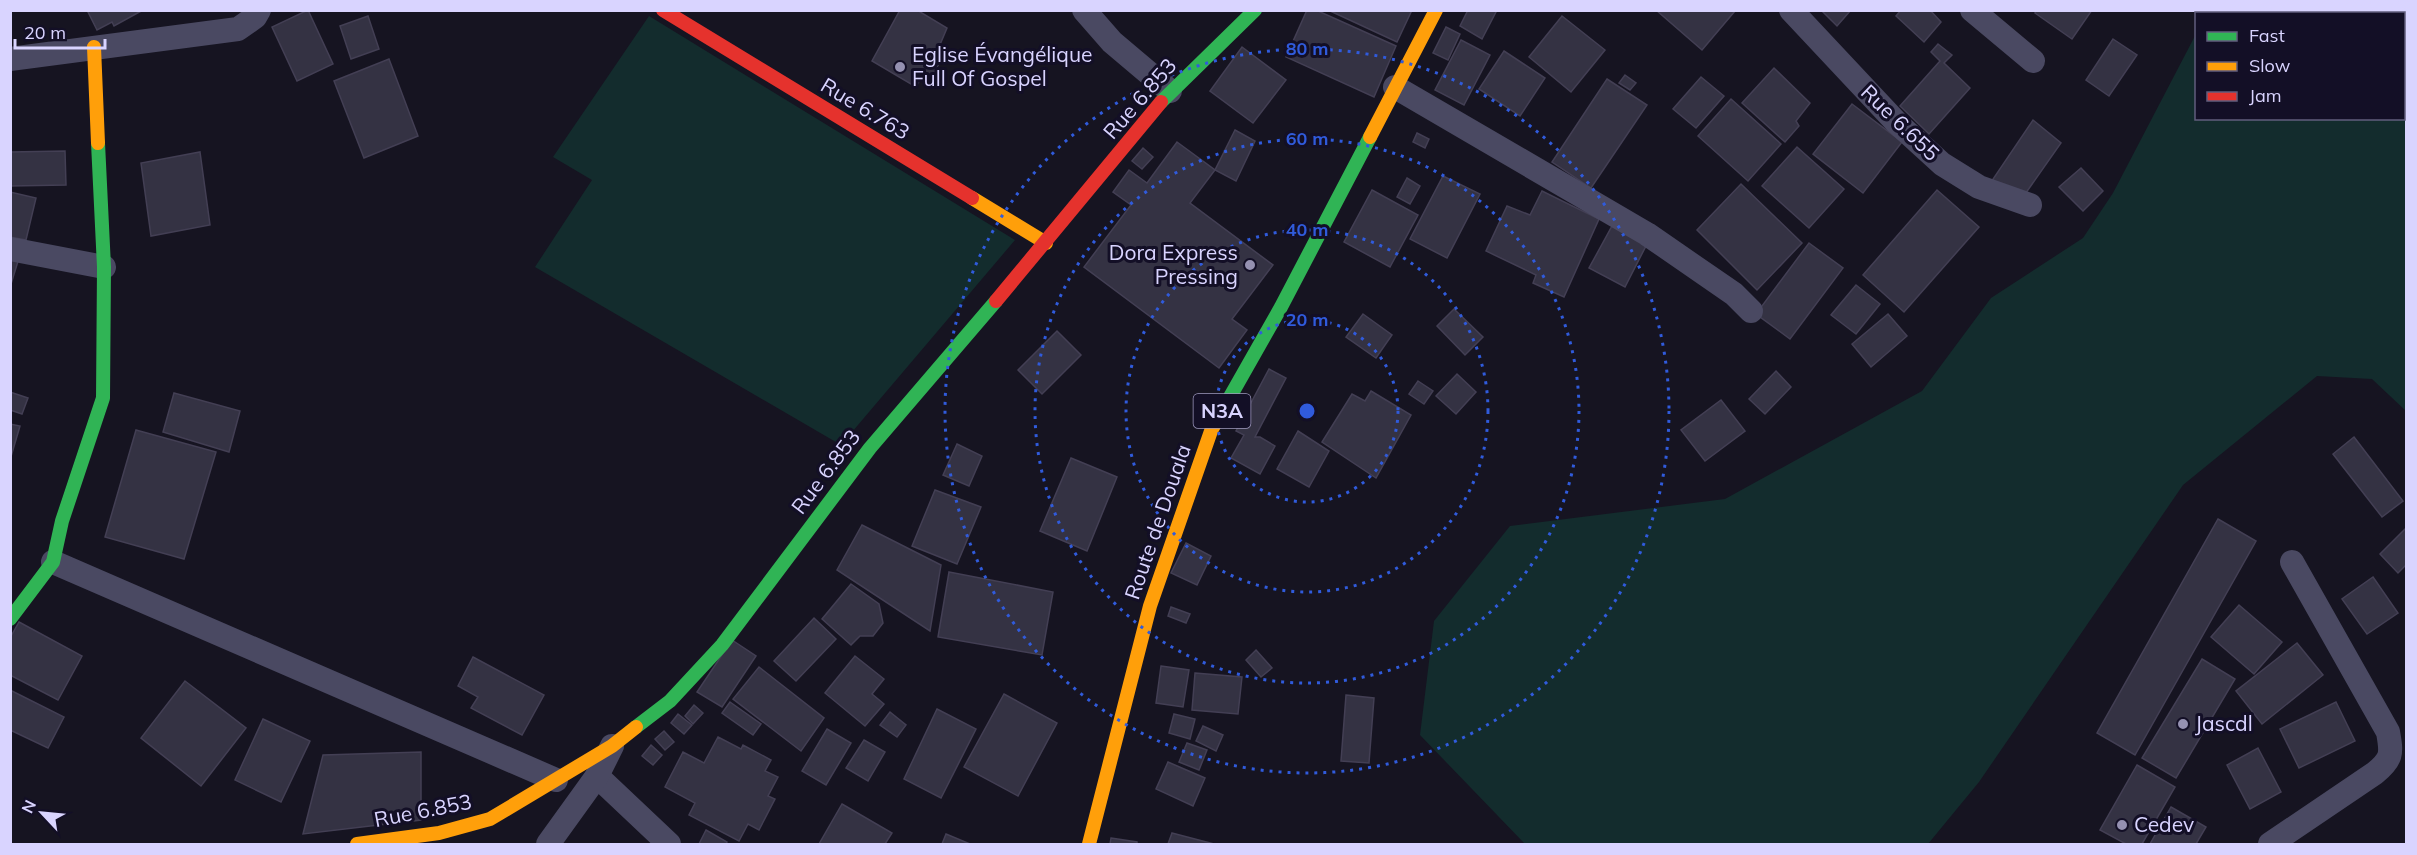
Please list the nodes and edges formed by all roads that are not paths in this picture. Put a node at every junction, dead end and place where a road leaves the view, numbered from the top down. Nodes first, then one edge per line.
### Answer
1 (259, 10) edge
2 (663, 10) edge
3 (1084, 10) edge
4 (1255, 10) edge
5 (1436, 10) edge
6 (1791, 10) edge
7 (1972, 10) edge
8 (94, 47) junction
9 (10, 59) edge
10 (2033, 62) dead end
11 (1395, 87) junction
12 (1170, 91) junction
13 (2030, 205) dead end
14 (1046, 243) junction
15 (10, 249) edge
16 (104, 267) junction
17 (1751, 311) dead end
18 (54, 562) junction
19 (2292, 562) dead end
20 (10, 619) edge
21 (612, 746) junction
22 (597, 776) junction
23 (556, 780) junction
24 (357, 844) edge
25 (548, 844) edge
26 (669, 844) edge
27 (1089, 844) edge
28 (2270, 844) edge

1 - 8 street
2 - 14 main road, Rue 6.763
3 - 12 street
4 - 12 main road, Rue 6.853
5 - 11 main road, Route de Douala / N3A
6 - 13 street, Rue 6.655
7 - 10 street
8 - 9 street
8 - 16 main road
11 - 17 street
11 - 27 main road, Route de Douala / N3A
12 - 14 main road, Rue 6.853
14 - 21 main road, Rue 6.853
15 - 16 street
16 - 18 main road
18 - 20 main road
18 - 23 street
19 - 28 street
21 - 22 street
21 - 23 main road, Rue 6.853
22 - 25 street
22 - 26 street
23 - 24 main road, Rue 6.853

